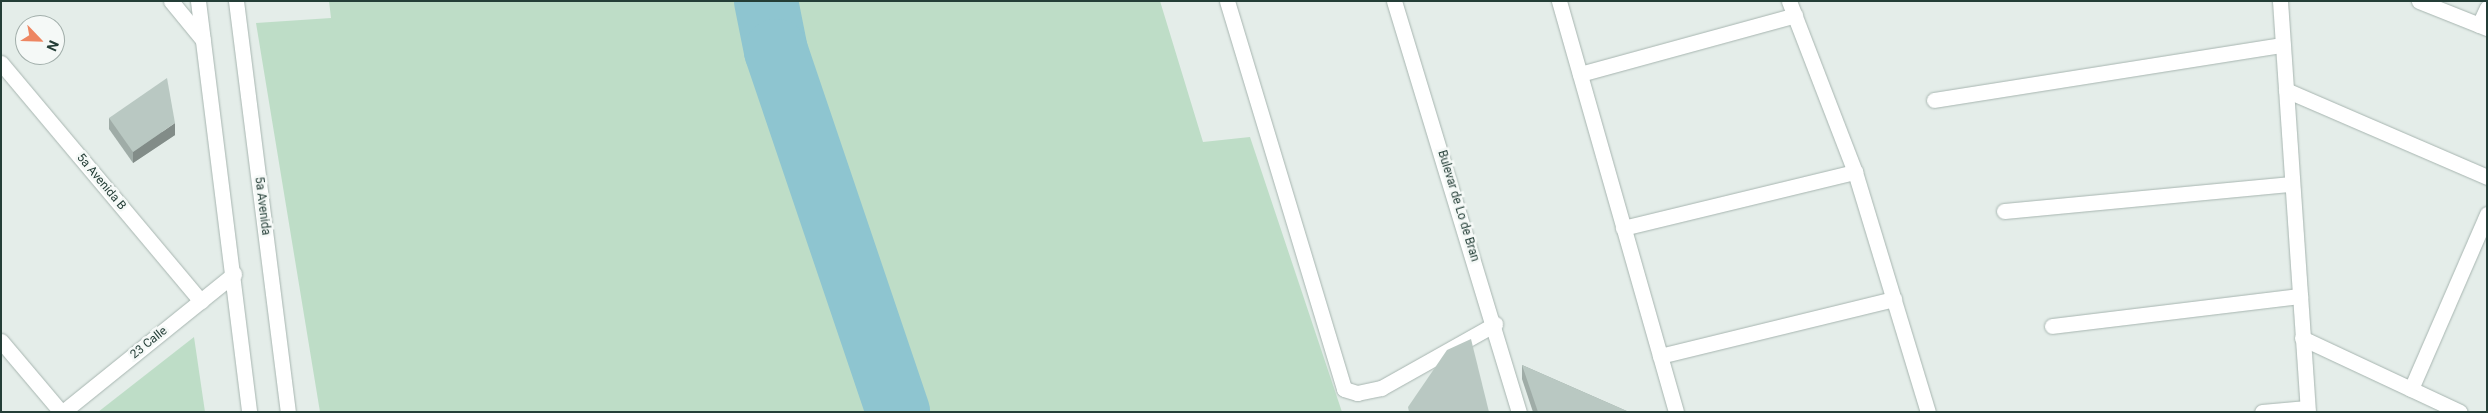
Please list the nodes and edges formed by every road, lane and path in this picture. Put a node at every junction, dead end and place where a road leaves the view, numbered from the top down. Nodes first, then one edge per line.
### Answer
1 (171, 1) edge
2 (198, 1) edge
3 (236, 1) edge
4 (1227, 1) edge
5 (1394, 1) edge
6 (1559, 1) edge
7 (2280, 1) edge
8 (2419, 1) edge
9 (1792, 8) edge
10 (2487, 8) edge
11 (2483, 26) edge
12 (204, 40) junction
13 (2283, 46) junction
14 (1, 63) edge
15 (1580, 74) junction
16 (2286, 90) junction
17 (1934, 100) dead end
18 (1856, 172) junction
19 (2487, 177) edge
20 (2292, 184) junction
21 (2004, 211) dead end
22 (2487, 214) edge
23 (1623, 228) junction
24 (234, 274) junction
25 (2300, 296) junction
26 (1894, 299) junction
27 (201, 301) junction
28 (1495, 324) junction
29 (2052, 326) dead end
30 (2302, 338) junction
31 (1, 340) edge
32 (1660, 356) junction
33 (2412, 389) junction
34 (2307, 410) edge
35 (62, 412) edge
36 (249, 412) edge
37 (288, 412) edge
38 (1519, 412) edge
39 (1676, 412) edge
40 (1928, 412) edge
41 (2262, 412) edge
42 (2460, 412) edge

1 - 12 street
2 - 12 street
3 - 37 street, 5a Avenida
4 - 28 street
5 - 28 street, Bulevar de Lo de Bran
6 - 15 street
7 - 13 street
8 - 11 street
9 - 15 street
9 - 18 street
10 - 11 street
12 - 24 street
13 - 16 street
13 - 17 street
14 - 27 street, 5a Avenida B
15 - 23 street
16 - 19 street
16 - 20 street
18 - 23 street
18 - 26 street
20 - 21 street
20 - 25 street
22 - 33 street
23 - 32 street
24 - 27 street, 23 Calle
24 - 36 street
25 - 29 street
25 - 30 street
26 - 32 street
26 - 40 street
27 - 35 street, 23 Calle
28 - 38 street, Bulevar de Lo de Bran
30 - 33 street
30 - 34 street
31 - 35 street
32 - 39 street
33 - 42 street
34 - 41 street

